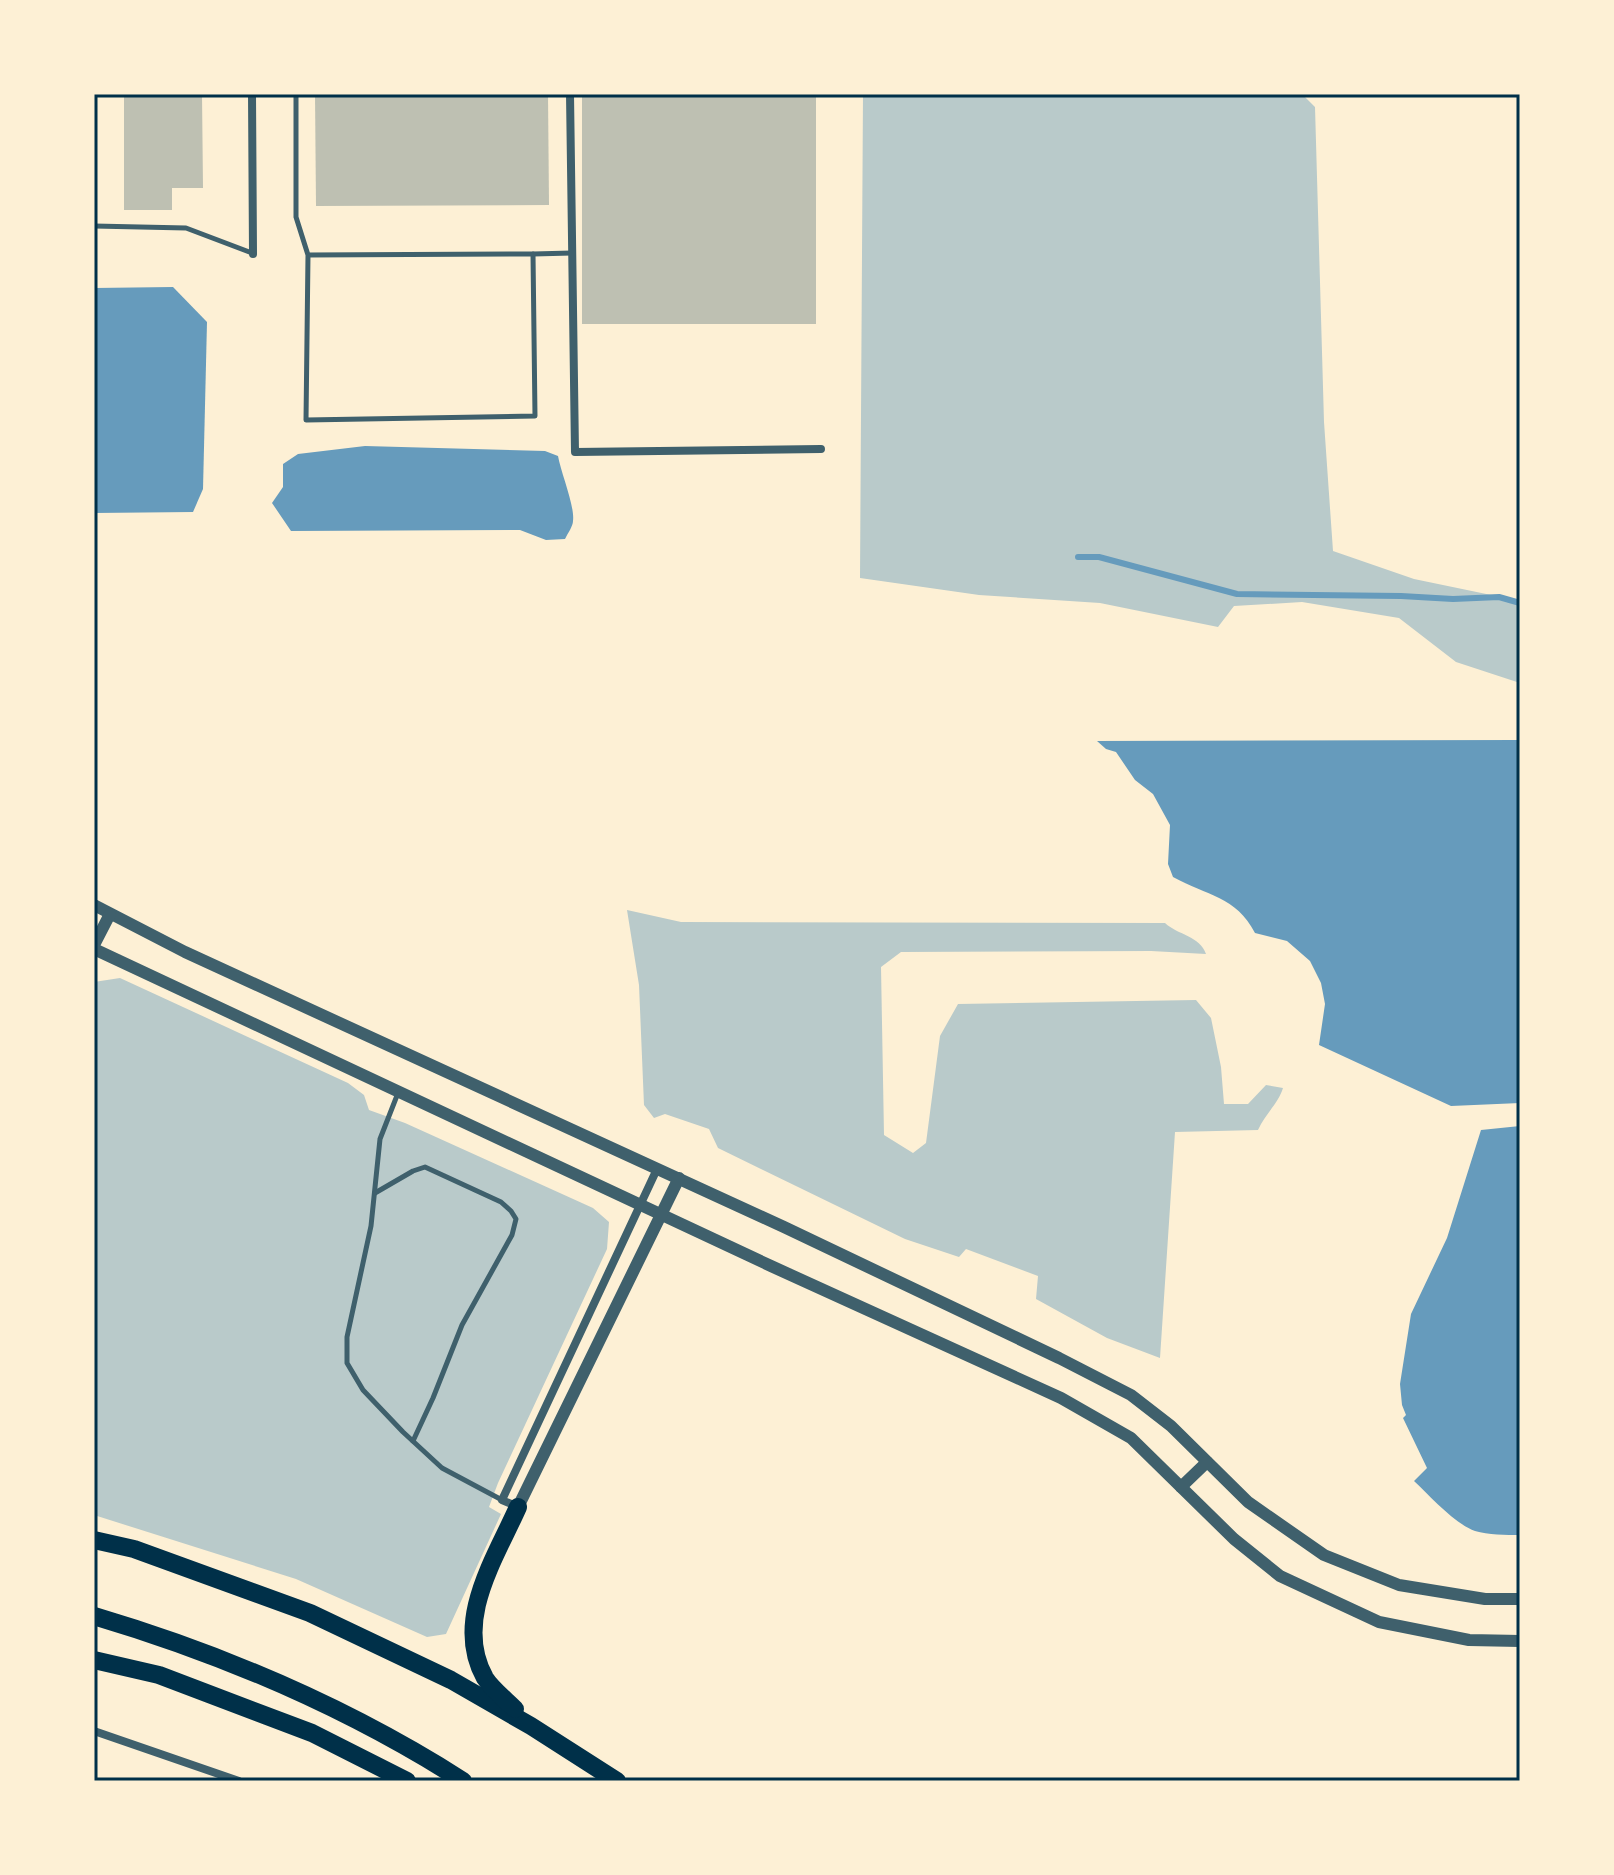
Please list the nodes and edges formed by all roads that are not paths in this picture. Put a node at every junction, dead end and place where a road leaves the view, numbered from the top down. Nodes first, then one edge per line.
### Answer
1 (252, 94) edge
2 (296, 94) edge
3 (570, 94) edge
4 (94, 226) edge
5 (573, 253) junction
6 (253, 254) joint
7 (533, 254) junction
8 (308, 255) junction
9 (821, 449) dead end
10 (94, 905) edge
11 (110, 914) junction
12 (94, 947) edge
13 (399, 1092) junction
14 (657, 1169) junction
15 (679, 1178) junction
16 (375, 1193) junction
17 (641, 1205) junction
18 (661, 1215) junction
19 (413, 1441) junction
20 (1207, 1462) junction
21 (1181, 1487) junction
22 (510, 1503) junction
23 (94, 1540) edge
24 (1520, 1599) edge
25 (94, 1616) edge
26 (1520, 1641) edge
27 (94, 1660) edge
28 (531, 1726) junction
29 (94, 1731) edge
30 (239, 1781) edge
31 (407, 1781) edge
32 (463, 1781) edge
33 (617, 1781) edge

1 - 6 street
2 - 8 lane
3 - 5 street
4 - 6 lane
5 - 7 lane
5 - 9 street
7 - 8 lane
7 - 8 lane
10 - 11 street
11 - 12 street
11 - 14 street
12 - 13 street
13 - 16 lane
13 - 17 street
14 - 15 street
14 - 17 street
15 - 18 street
15 - 20 street
16 - 19 lane
16 - 19 lane
17 - 18 street
17 - 22 street
18 - 21 street
18 - 22 street
19 - 22 lane
20 - 21 street
20 - 24 street
21 - 26 street
22 - 28 highway
23 - 28 highway
25 - 32 highway
27 - 31 highway
28 - 33 highway
29 - 30 street

